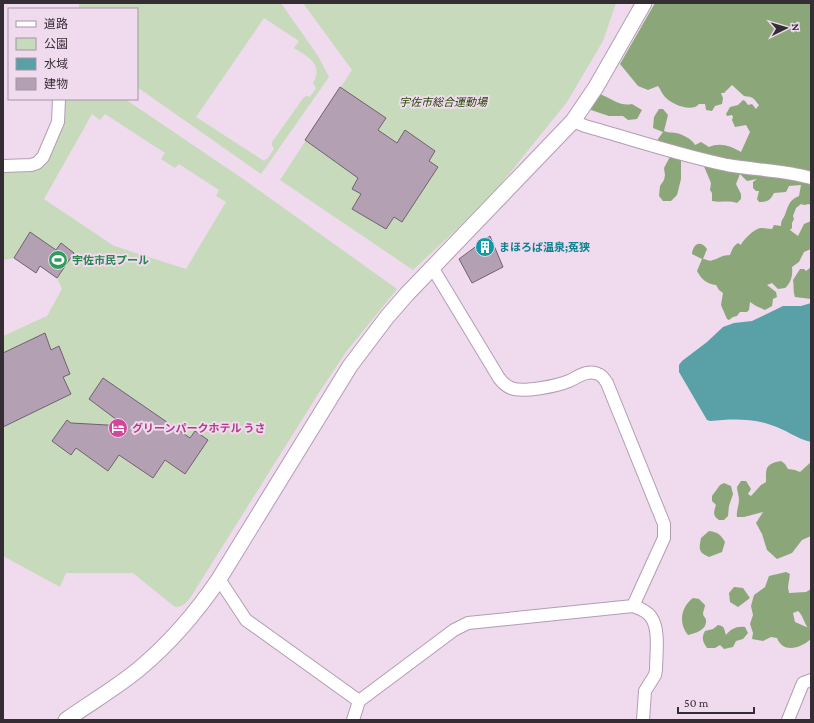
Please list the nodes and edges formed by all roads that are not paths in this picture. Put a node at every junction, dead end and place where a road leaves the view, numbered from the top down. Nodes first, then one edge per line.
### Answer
1 (644, 3) edge
2 (59, 100) edge
3 (573, 121) junction
4 (3, 166) edge
5 (811, 178) edge
6 (432, 267) junction
7 (218, 579) junction
8 (633, 606) junction
9 (811, 680) edge
10 (359, 701) junction
11 (66, 720) edge
12 (353, 720) edge
13 (643, 720) edge
14 (788, 720) edge

1 - 3 street
2 - 4 street
3 - 5 street
3 - 6 street
6 - 7 street
6 - 8 street
7 - 10 street
7 - 11 street
8 - 10 street
8 - 13 street
9 - 14 street
10 - 12 street

